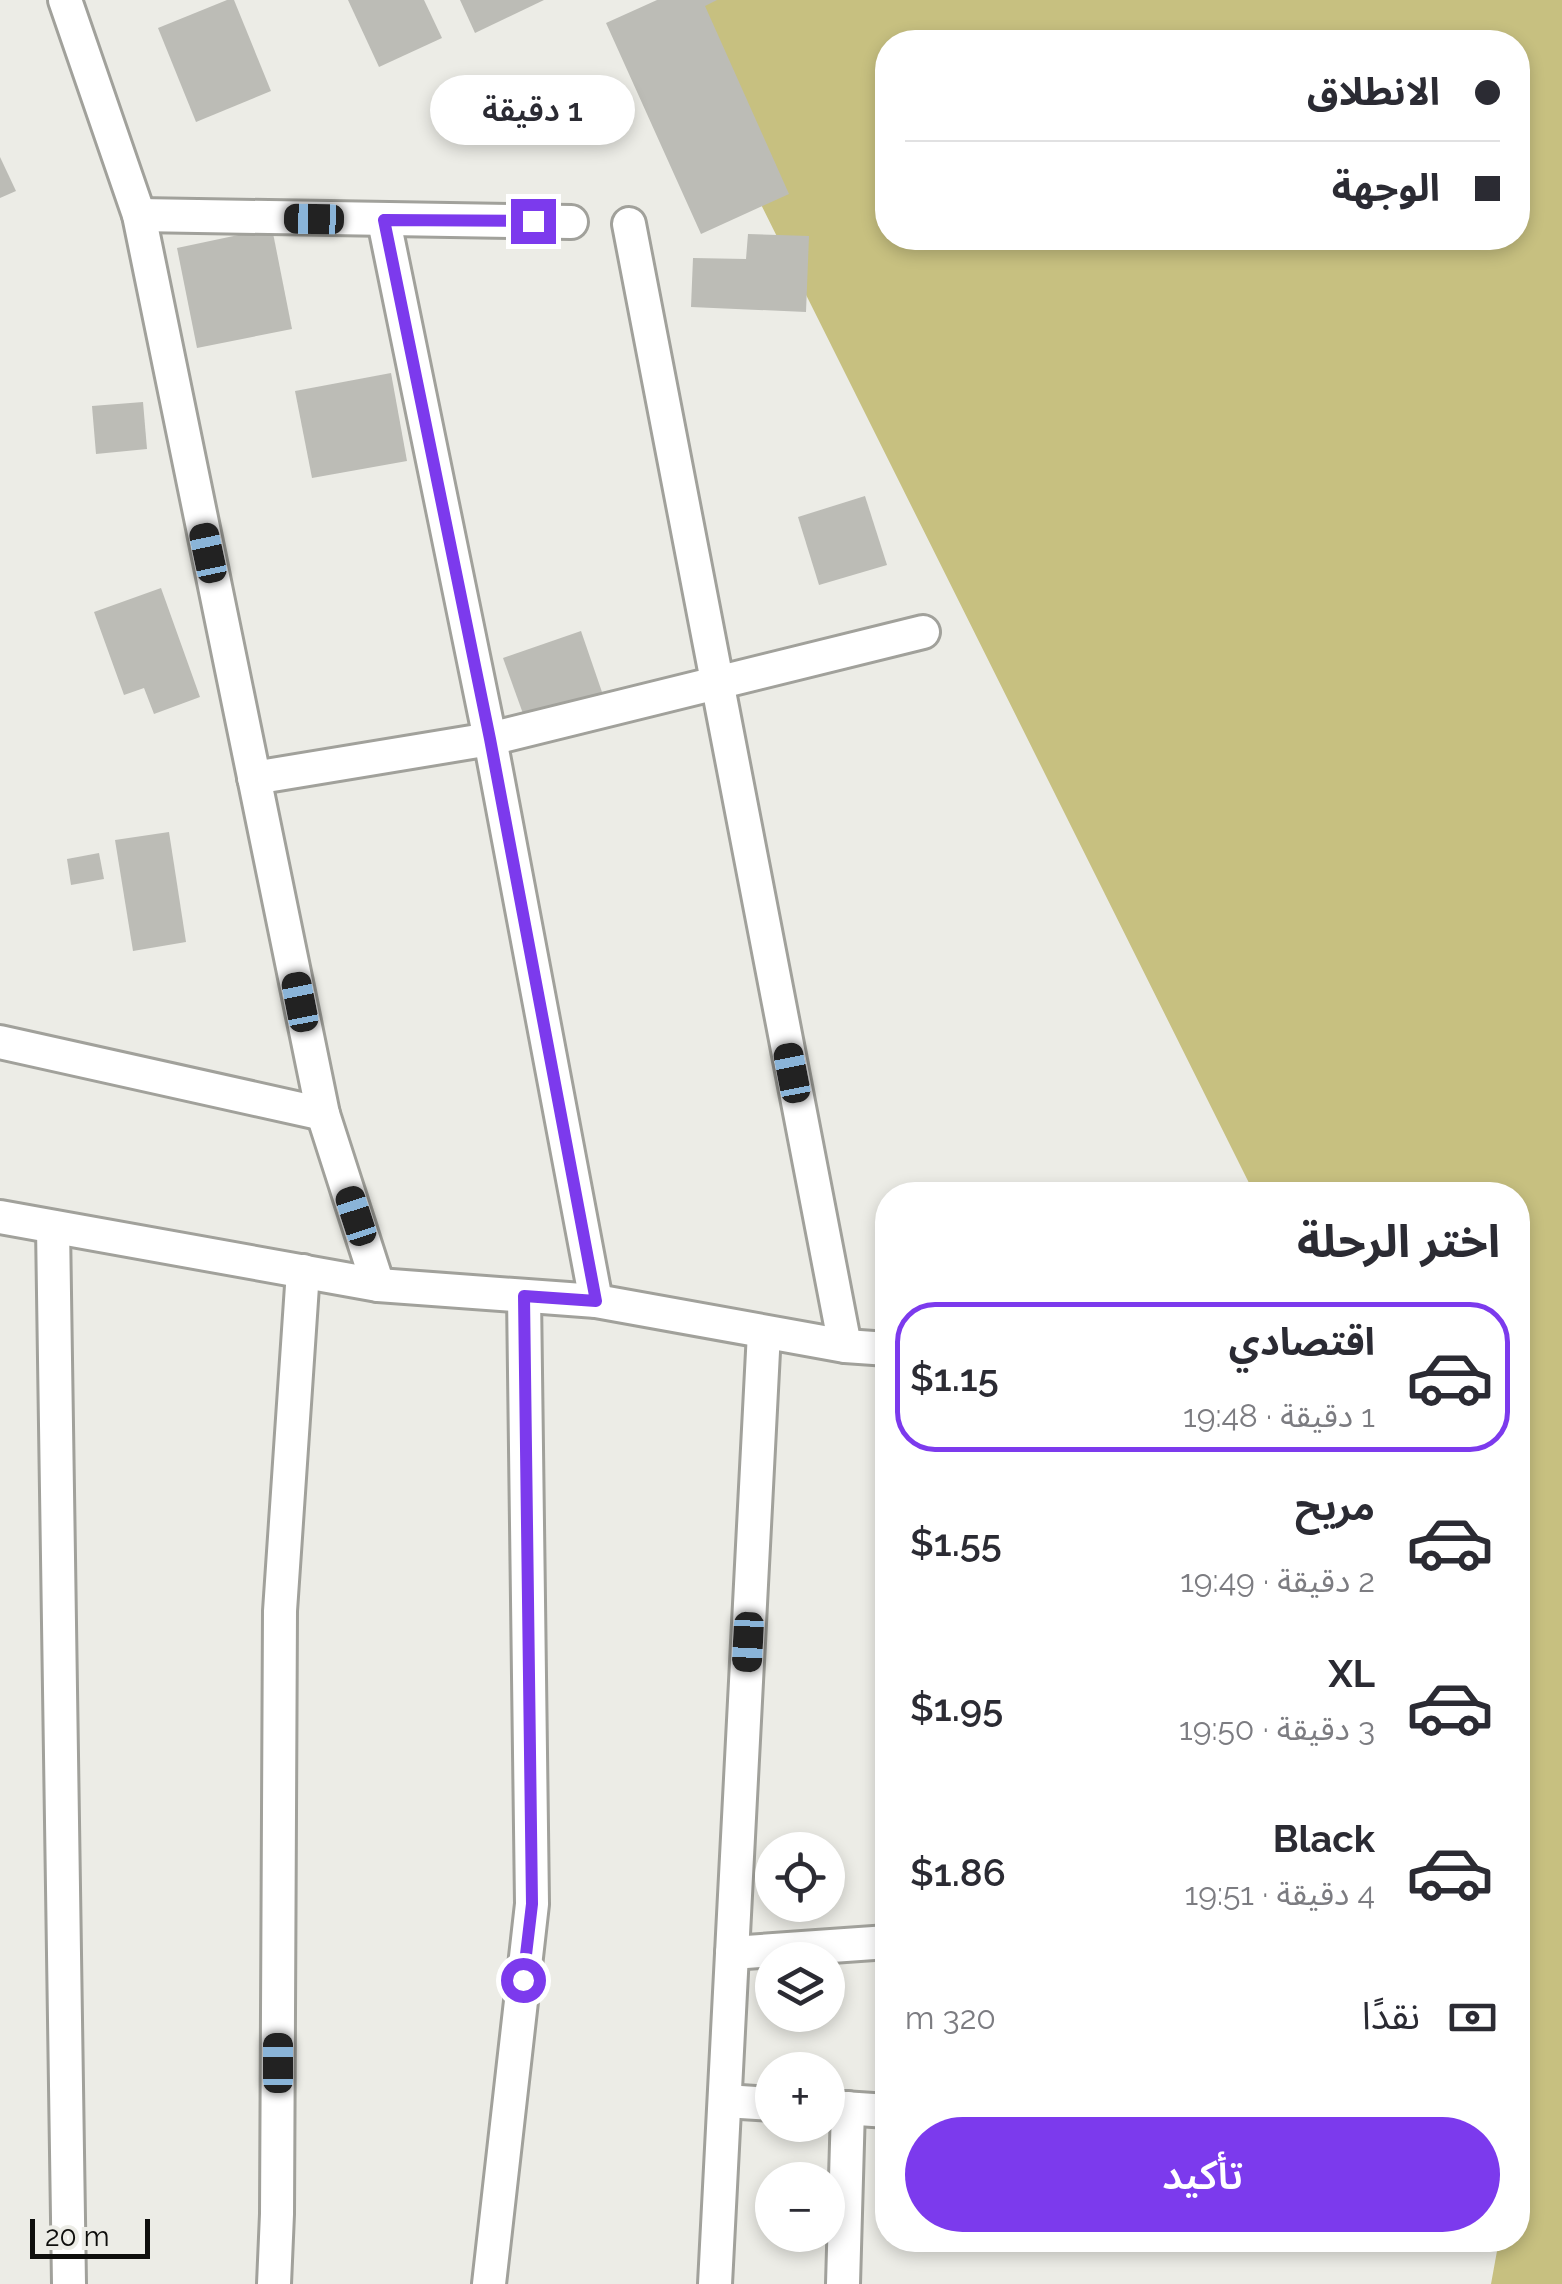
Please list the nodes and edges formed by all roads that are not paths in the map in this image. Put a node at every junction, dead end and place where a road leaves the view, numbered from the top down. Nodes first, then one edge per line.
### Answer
1 (65, 0) edge
2 (139, 215) junction
3 (384, 220) junction
4 (570, 222) dead end
5 (629, 224) dead end
6 (923, 632) dead end
7 (718, 684) junction
8 (490, 739) junction
9 (254, 778) junction
10 (0, 1042) edge
11 (324, 1114) junction
12 (0, 1217) edge
13 (52, 1226) junction
14 (303, 1272) junction
15 (378, 1285) junction
16 (524, 1296) junction
17 (596, 1301) junction
18 (764, 1332) junction
19 (845, 1346) junction
20 (875, 1348) edge
21 (875, 1943) edge
22 (732, 1953) junction
23 (725, 2101) junction
24 (755, 2103) edge
25 (845, 2108) edge
26 (875, 2109) edge
27 (839, 2142) edge
28 (69, 2284) edge
29 (274, 2284) edge
30 (489, 2284) edge
31 (715, 2284) edge
32 (844, 2284) edge

1 - 2 street
2 - 3 street
2 - 9 street
3 - 4 street
3 - 8 street
5 - 7 street
6 - 7 street
7 - 8 street
7 - 19 street
8 - 9 street
8 - 17 street
9 - 11 street
10 - 11 street
11 - 15 street
12 - 13 street
13 - 14 street
13 - 28 street
14 - 15 street
14 - 29 street
15 - 16 street
16 - 17 street
16 - 30 street
17 - 18 street
18 - 19 street
18 - 22 street
19 - 20 street
21 - 22 street
22 - 23 street
23 - 24 street
23 - 31 street
25 - 26 street
27 - 32 street

